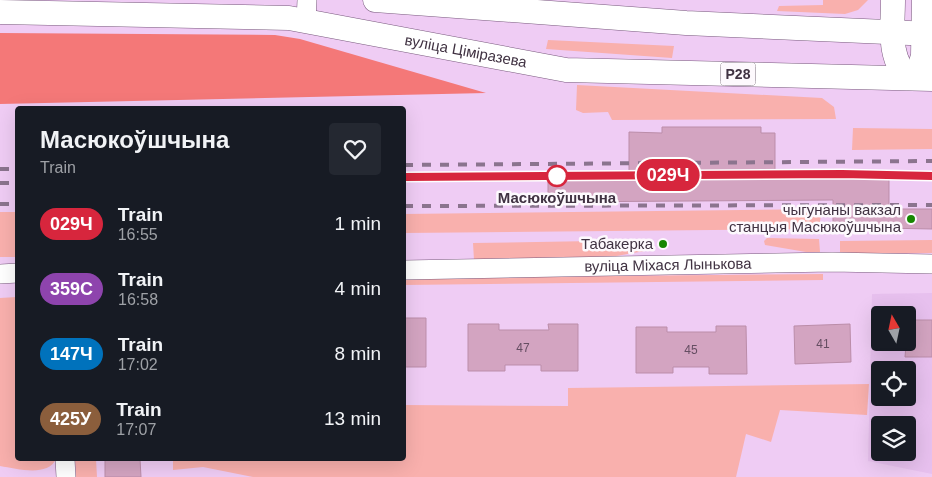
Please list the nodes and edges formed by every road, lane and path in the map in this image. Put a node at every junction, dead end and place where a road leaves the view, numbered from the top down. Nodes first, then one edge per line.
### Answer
1 (375, 0) edge
2 (893, 0) edge
3 (924, 0) edge
4 (307, 11) edge
5 (0, 12) edge
6 (893, 34) junction
7 (928, 34) edge
8 (921, 79) edge
9 (932, 264) edge
10 (406, 270) edge
11 (15, 273) edge
12 (0, 274) edge
13 (65, 461) edge
14 (66, 477) edge

1 - 6 main road
2 - 6 main road
3 - 7 main road
4 - 5 main road, вуліца Ціміразева / Р28
4 - 8 main road, вуліца Ціміразева / Р28
6 - 7 main road
6 - 8 main road
7 - 8 main road
9 - 10 street, вуліца Міхася Лынькова
11 - 12 street
13 - 14 street

